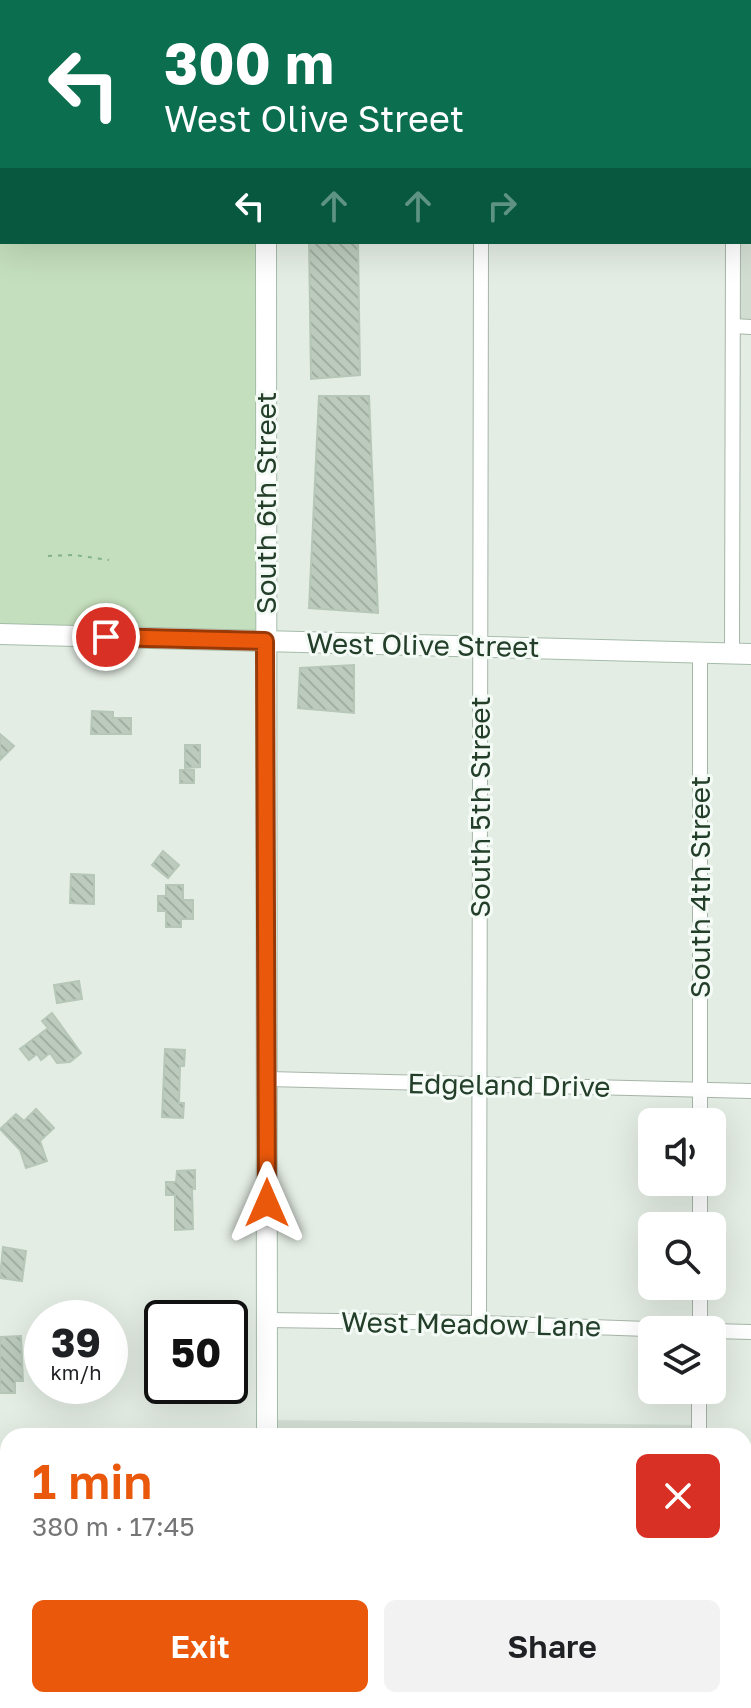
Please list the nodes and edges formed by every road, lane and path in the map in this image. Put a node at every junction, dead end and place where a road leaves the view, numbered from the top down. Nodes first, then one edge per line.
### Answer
1 (266, 244) edge
2 (481, 244) edge
3 (733, 244) edge
4 (733, 326) junction
5 (751, 327) edge
6 (48, 556) dead end
7 (109, 560) dead end
8 (0, 634) edge
9 (265, 641) junction
10 (480, 646) junction
11 (700, 652) junction
12 (741, 654) edge
13 (268, 1079) junction
14 (479, 1083) junction
15 (701, 1090) junction
16 (751, 1091) edge
17 (700, 1108) edge
18 (267, 1320) junction
19 (479, 1323) junction
20 (638, 1329) edge
21 (726, 1331) edge
22 (751, 1332) edge
23 (699, 1404) edge
24 (267, 1428) edge
25 (699, 1428) edge

1 - 9 main road, South 6th Street
2 - 10 street, South 5th Street
3 - 4 street
4 - 5 street
4 - 12 street
6 - 7 path
8 - 9 main road, West Olive Street
9 - 10 main road, West Olive Street
9 - 13 main road, South 6th Street
10 - 11 main road, West Olive Street
10 - 14 street, South 5th Street
11 - 12 main road, West Olive Street
11 - 15 street, South 4th Street
13 - 14 street, Edgeland Drive
13 - 18 main road, South 6th Street
14 - 15 street, Edgeland Drive
14 - 19 street, South 5th Street
15 - 16 street, Edgeland Drive
15 - 17 street, South 4th Street
18 - 19 street, West Meadow Lane
18 - 24 main road, South 6th Street
19 - 20 street, West Meadow Lane
21 - 22 street
23 - 25 street

